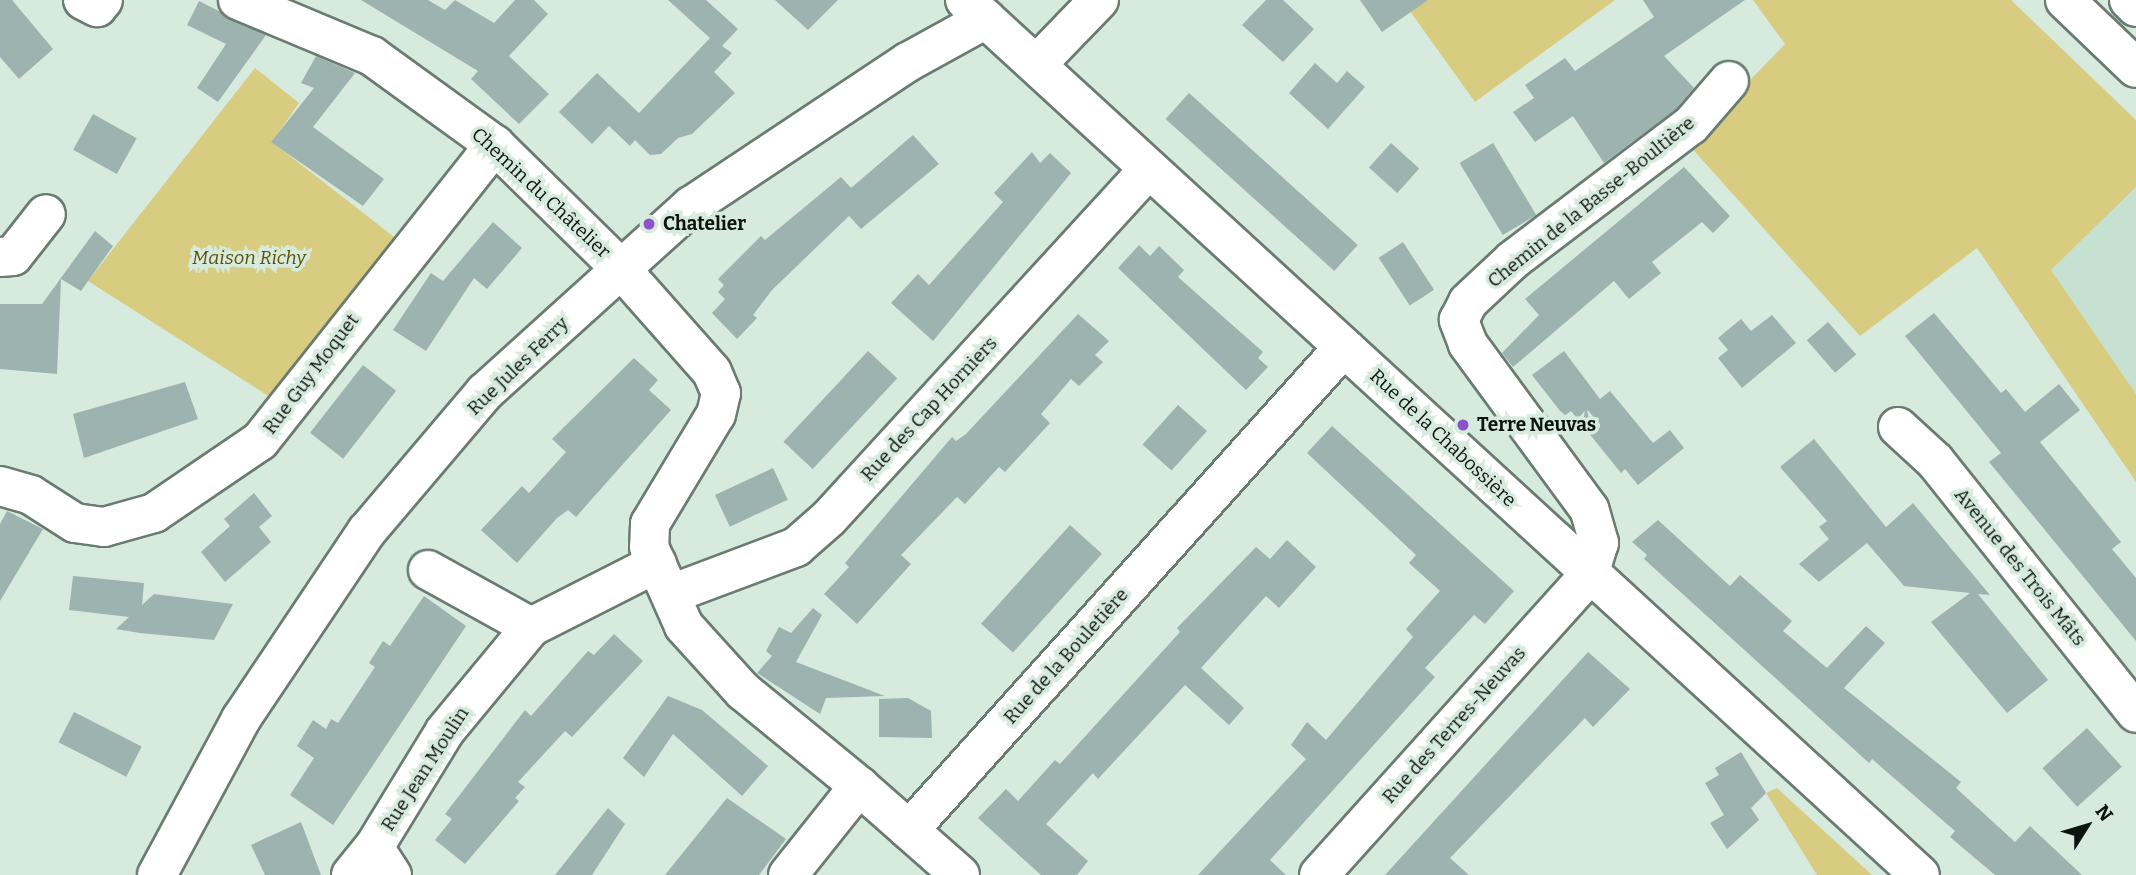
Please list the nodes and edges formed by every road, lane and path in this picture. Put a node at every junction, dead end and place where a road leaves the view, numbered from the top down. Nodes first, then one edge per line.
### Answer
1 (83, 0) edge
2 (103, 0) edge
3 (238, 0) edge
4 (1099, 0) edge
5 (2065, 0) edge
6 (2129, 0) edge
7 (2136, 7) edge
8 (976, 10) edge
9 (1037, 64) junction
10 (2136, 68) edge
11 (1729, 81) dead end
12 (495, 145) junction
13 (1149, 169) junction
14 (46, 214) dead end
15 (0, 257) edge
16 (621, 269) junction
17 (1344, 347) junction
18 (1898, 427) dead end
19 (0, 485) edge
20 (428, 570) dead end
21 (1589, 575) junction
22 (664, 579) junction
23 (531, 627) junction
24 (2136, 713) edge
25 (859, 786) junction
26 (909, 830) junction
27 (372, 866) edge
28 (157, 875) edge
29 (788, 875) edge
30 (960, 875) edge
31 (1320, 875) edge
32 (1920, 875) edge

1 - 2 street
3 - 12 street, Chemin du Châtelier
4 - 9 street
5 - 10 street
6 - 7 street
8 - 9 street, Rue de la Chabossière
8 - 16 street, Rue Jules Ferry
9 - 13 street, Rue de la Chabossière
11 - 21 street, Chemin de la Basse-Boultière
12 - 16 street, Chemin du Châtelier
12 - 19 street, Rue Guy Moquet
13 - 17 street, Rue de la Chabossière
13 - 22 street, Rue des Cap Horniers
14 - 15 street
16 - 22 street, Chemin du Châtelier
16 - 28 street, Rue Jules Ferry
17 - 21 street, Rue de la Chabossière
17 - 26 street, Rue de la Bouletière
18 - 24 street, Avenue des Trois Mâts
20 - 23 street
21 - 31 street, Rue des Terres-Neuvas
21 - 32 street, Rue de la Chabossière
22 - 23 street, Rue Jean Moulin
22 - 25 street, Chemin du Châtelier
23 - 27 street, Rue Jean Moulin
25 - 26 street
25 - 29 street
26 - 30 street

